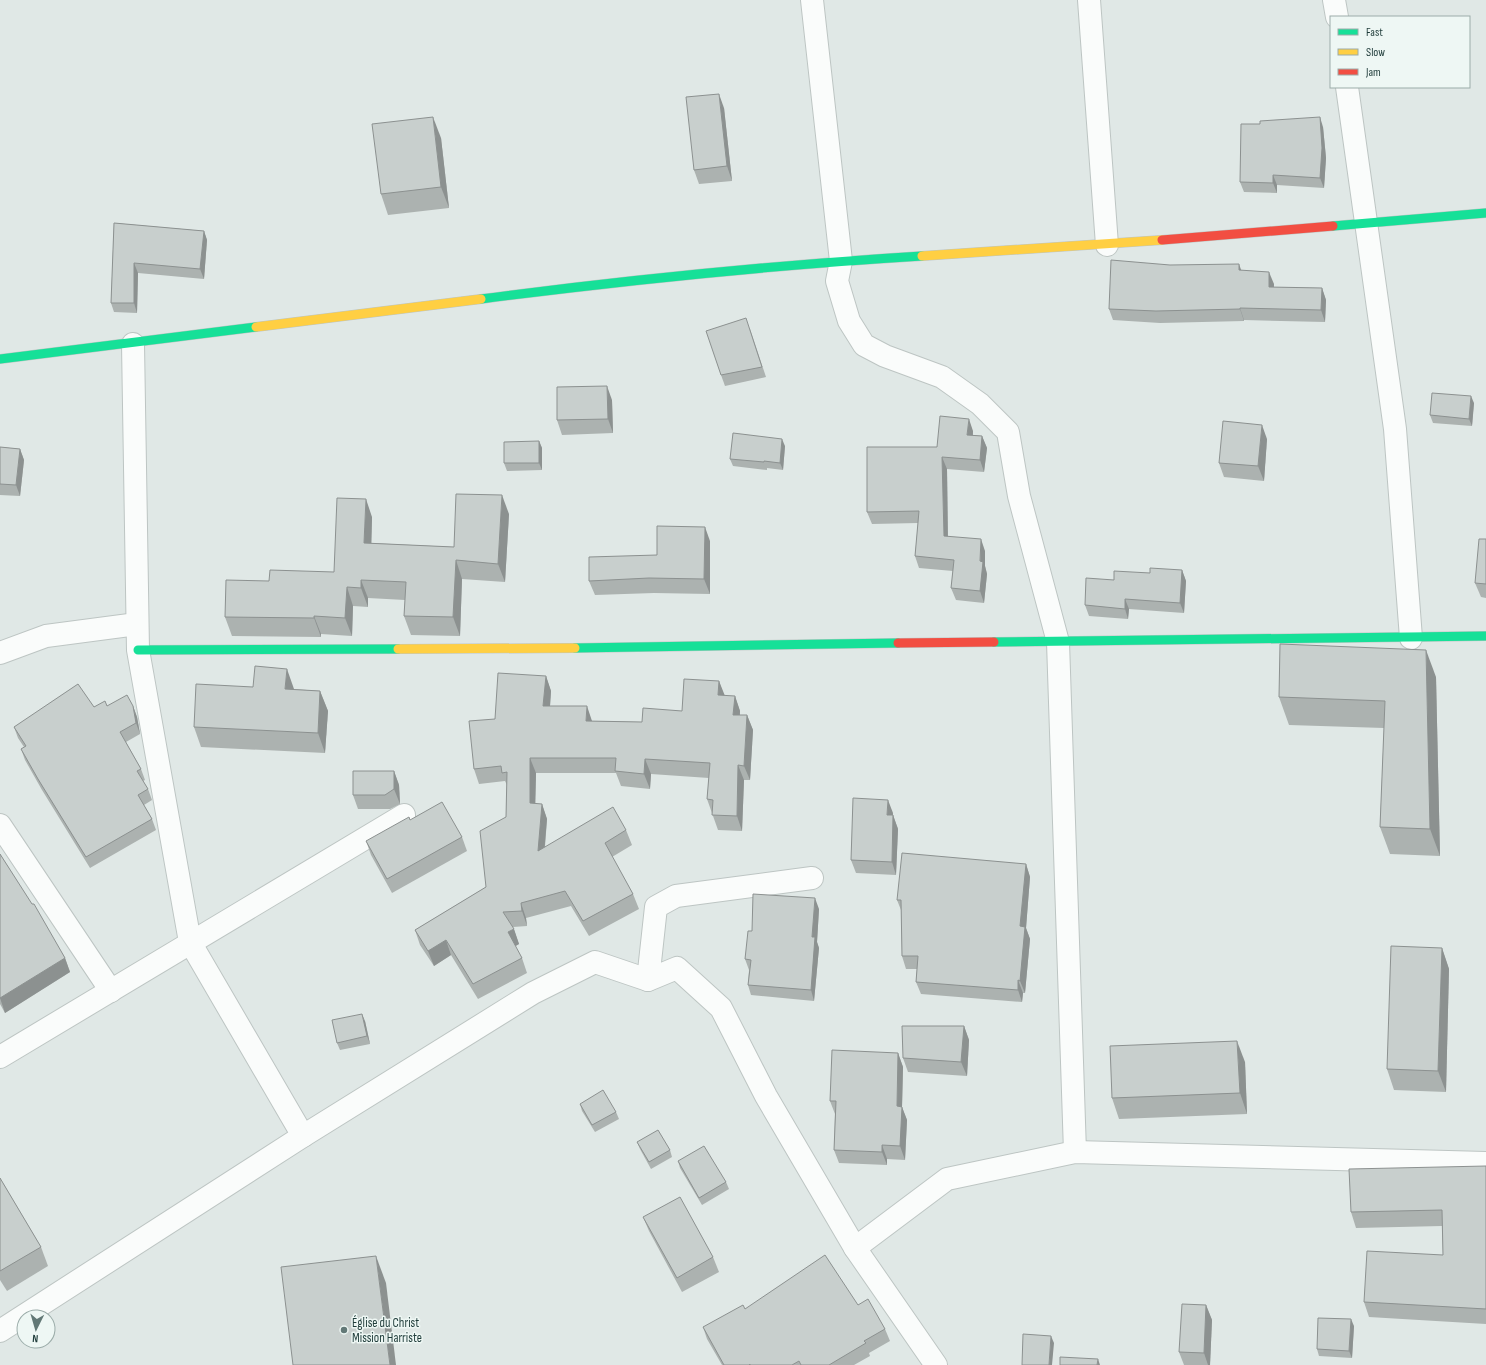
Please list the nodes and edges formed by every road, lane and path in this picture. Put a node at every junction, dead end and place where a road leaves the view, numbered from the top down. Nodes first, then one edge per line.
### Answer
1 (812, 0) edge
2 (1089, 0) edge
3 (1334, 0) edge
4 (1337, 16) edge
5 (1347, 88) edge
6 (1486, 213) edge
7 (1367, 222) junction
8 (1107, 245) junction
9 (841, 262) junction
10 (133, 344) junction
11 (0, 359) edge
12 (137, 624) junction
13 (1486, 636) edge
14 (1411, 638) junction
15 (1058, 642) junction
16 (138, 650) junction
17 (0, 653) edge
18 (404, 815) dead end
19 (0, 825) edge
20 (812, 878) dead end
21 (190, 942) junction
22 (648, 980) junction
23 (111, 991) junction
24 (0, 1057) edge
25 (303, 1136) junction
26 (1075, 1152) junction
27 (1486, 1163) edge
28 (855, 1248) junction
29 (0, 1331) edge
30 (936, 1365) edge

1 - 9 street
2 - 8 street
3 - 4 street
5 - 7 street
6 - 7 street
7 - 8 street
7 - 14 street
8 - 9 street
9 - 10 street
9 - 15 street
10 - 11 street
10 - 12 street
12 - 16 street
12 - 17 street
13 - 14 street
14 - 15 street
15 - 16 street
15 - 26 street
16 - 21 street
18 - 21 street
19 - 23 street
20 - 22 street
21 - 23 street
21 - 25 street
22 - 25 street
22 - 28 street
23 - 24 street
25 - 29 street
26 - 27 street
26 - 28 street
28 - 30 street

